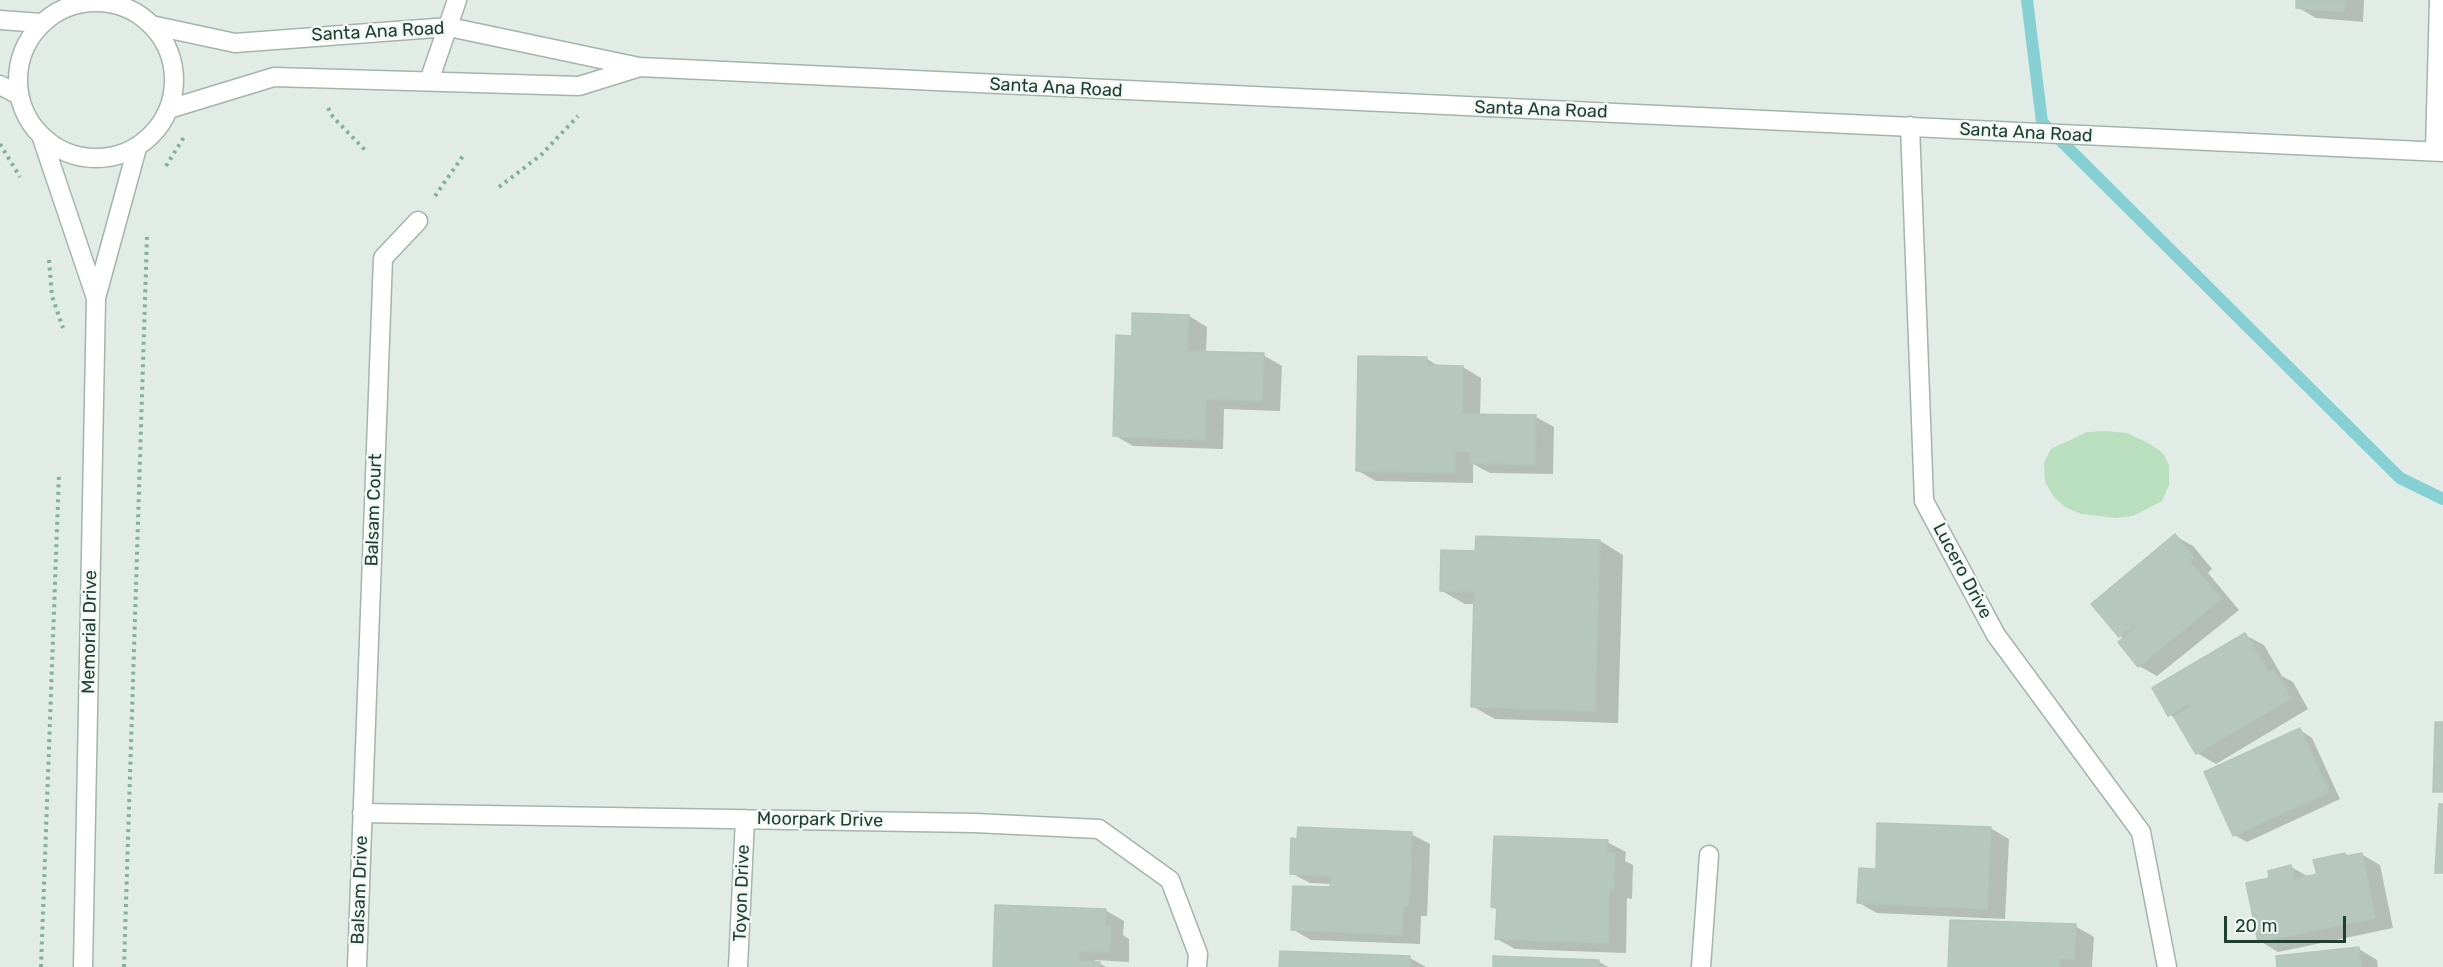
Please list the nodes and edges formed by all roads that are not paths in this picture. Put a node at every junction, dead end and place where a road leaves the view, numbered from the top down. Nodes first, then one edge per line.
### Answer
1 (457, 0) edge
2 (2439, 0) edge
3 (0, 20) edge
4 (41, 23) junction
5 (151, 25) junction
6 (449, 27) junction
7 (639, 67) junction
8 (429, 81) junction
9 (0, 85) edge
10 (17, 94) junction
11 (169, 109) junction
12 (1910, 126) junction
13 (42, 138) junction
14 (137, 148) junction
15 (2439, 152) edge
16 (418, 221) road end
17 (96, 298) junction
18 (362, 813) junction
19 (745, 819) junction
20 (1709, 855) dead end
21 (83, 967) edge
22 (357, 967) edge
23 (738, 967) edge
24 (1197, 967) edge
25 (1701, 967) edge
26 (2167, 967) edge

1 - 6 street
2 - 15 street
3 - 4 street
4 - 5 street, Santa Ana Road
4 - 10 street, Santa Ana Road
5 - 6 street, Santa Ana Road
5 - 11 street, Santa Ana Road
6 - 7 street, Santa Ana Road
6 - 8 street
7 - 8 street, Santa Ana Road
7 - 12 street, Santa Ana Road
8 - 11 street, Santa Ana Road
9 - 10 street
10 - 13 street, Santa Ana Road
11 - 14 street, Santa Ana Road
12 - 15 street, Santa Ana Road
12 - 26 street, Lucero Drive
13 - 14 street, Santa Ana Road
13 - 17 street
14 - 17 street
16 - 18 street, Balsam Court
17 - 21 street, Memorial Drive
18 - 19 street, Moorpark Drive
18 - 22 street, Balsam Drive
19 - 23 street, Toyon Drive
19 - 24 street, Moorpark Drive
20 - 25 street

